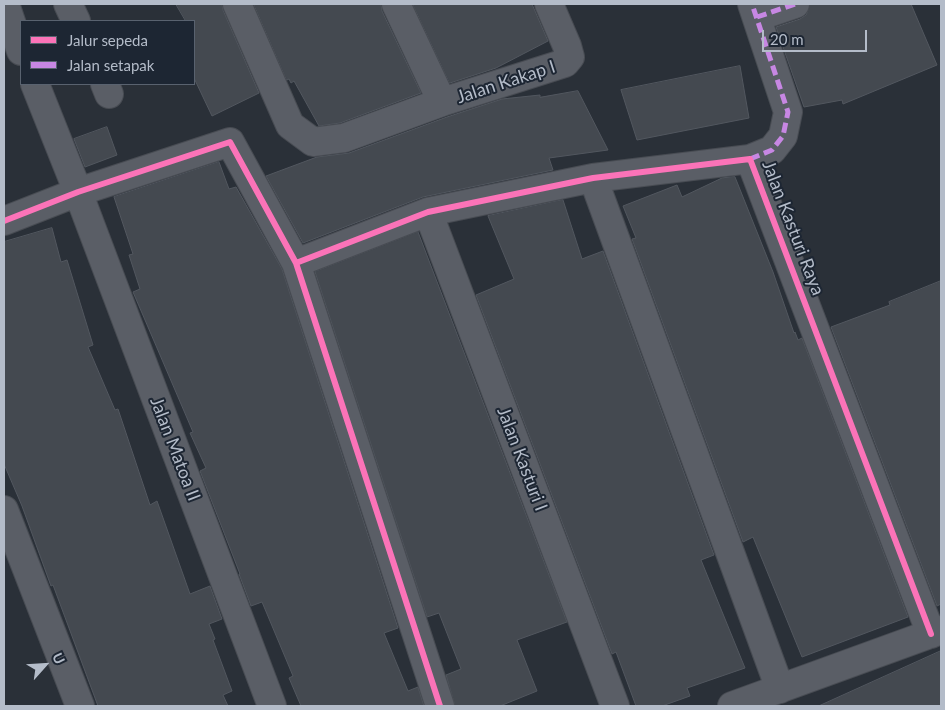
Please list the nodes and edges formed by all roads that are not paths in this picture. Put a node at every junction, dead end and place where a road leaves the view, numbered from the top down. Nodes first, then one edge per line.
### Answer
1 (68, 4) edge
2 (237, 4) edge
3 (396, 4) edge
4 (549, 4) edge
5 (795, 4) edge
6 (755, 10) edge
7 (7, 20) edge
8 (76, 20) edge
9 (20, 49) edge
10 (35, 85) edge
11 (442, 102) junction
12 (750, 159) junction
13 (593, 178) junction
14 (78, 192) junction
15 (428, 212) junction
16 (4, 221) edge
17 (296, 263) junction
18 (4, 510) edge
19 (936, 632) edge
20 (780, 689) junction
21 (80, 706) edge
22 (272, 706) edge
23 (440, 706) edge
24 (615, 706) edge
25 (732, 706) edge

1 - 8 street
2 - 11 street
3 - 11 street
4 - 11 street, Jalan Kakap I
5 - 6 street
6 - 12 street
7 - 9 street
10 - 14 street, Jalan Matoa II
12 - 13 street, Jalan Kasturi Raya
12 - 19 street, Jalan Kasturi Raya
13 - 15 street, Jalan Kasturi Raya
13 - 20 street
14 - 16 street
14 - 17 street
14 - 22 street, Jalan Matoa II
15 - 17 street, Jalan Kasturi Raya
15 - 24 street, Jalan Kasturi I
17 - 23 street
18 - 21 street
19 - 20 street
20 - 25 street

